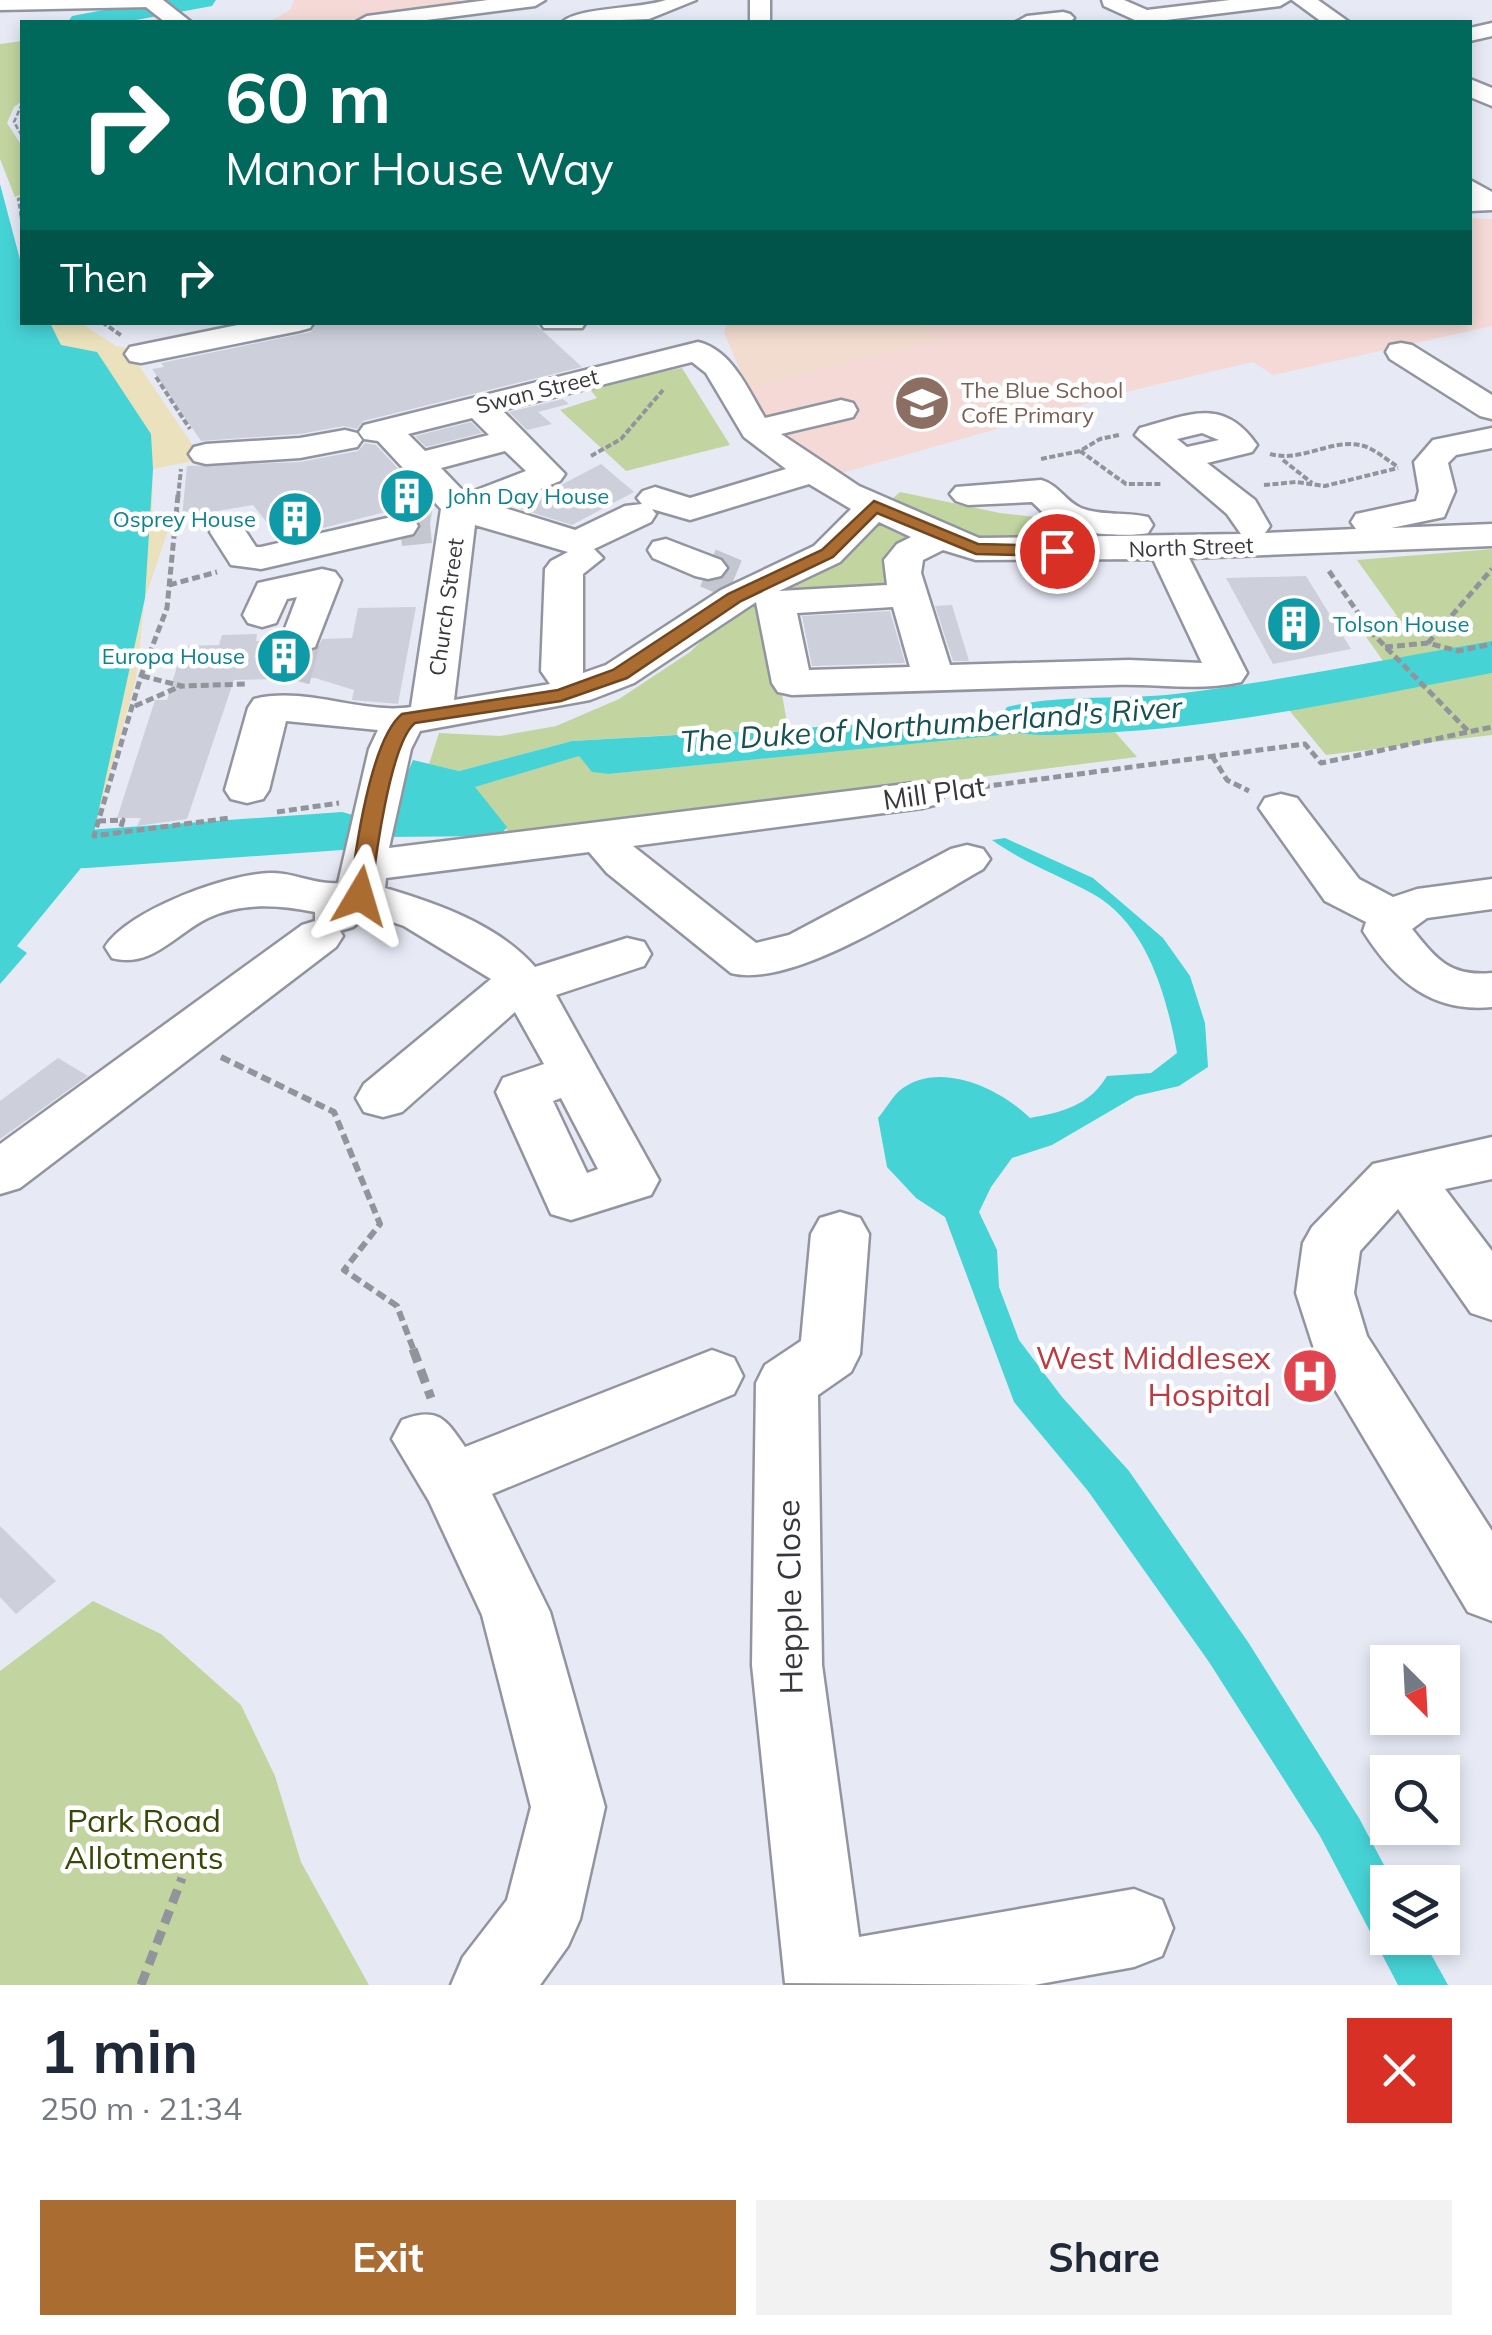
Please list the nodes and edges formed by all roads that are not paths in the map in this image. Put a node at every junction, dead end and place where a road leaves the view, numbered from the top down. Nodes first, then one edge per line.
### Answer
1 (536, 0) edge
2 (686, 0) edge
3 (1280, 0) edge
4 (1306, 2) edge
5 (0, 4) edge
6 (159, 9) edge
7 (1115, 16) edge
8 (455, 17) edge
9 (1063, 18) dead end
10 (639, 19) edge
11 (402, 20) edge
12 (1045, 20) edge
13 (1217, 20) edge
14 (1334, 20) edge
15 (284, 325) edge
16 (700, 337) edge
17 (1400, 352) dead end
18 (141, 354) road end
19 (478, 405) junction
20 (1492, 408) edge
21 (842, 410) dead end
22 (756, 430) junction
23 (1492, 438) edge
24 (512, 439) junction
25 (206, 454) road end
26 (342, 454) junction
27 (418, 464) junction
28 (812, 472) junction
29 (1203, 475) junction
30 (968, 494) dead end
31 (874, 506) junction
32 (442, 518) junction
33 (1252, 526) junction
34 (228, 532) dead end
35 (1492, 535) edge
36 (940, 538) junction
37 (1166, 548) junction
38 (666, 550) dead end
39 (584, 558) dead end
40 (732, 578) junction
41 (910, 595) junction
42 (262, 615) tunnel mouth
43 (934, 678) junction
44 (575, 691) junction
45 (320, 710) junction
46 (417, 718) junction
47 (922, 796) road end
48 (248, 807) road end
49 (1281, 808) dead end
50 (600, 836) junction
51 (967, 859) dead end
52 (349, 892) junction
53 (1492, 894) edge
54 (1392, 916) junction
55 (129, 947) dead end
56 (626, 954) dead end
57 (522, 984) junction
58 (1492, 990) edge
59 (575, 1073) dead end
60 (383, 1098) dead end
61 (1492, 1158) edge
62 (0, 1173) edge
63 (1405, 1176) junction
64 (840, 1234) dead end
65 (1492, 1296) edge
66 (712, 1376) dead end
67 (1492, 1590) edge
68 (1134, 1928) dead end
69 (825, 1984) edge
70 (492, 1985) edge

1 - 8 street
2 - 10 street
3 - 7 street
4 - 13 street
4 - 14 main road
5 - 6 street
8 - 11 street
9 - 12 street
15 - 18 street
16 - 19 street, Swan Street
16 - 22 street, North Street
17 - 20 street
19 - 24 street, Church Street
19 - 26 street, Swan Street
21 - 22 street
22 - 28 street, North Street
23 - 33 street
24 - 27 street
24 - 32 street, Church Street
25 - 26 street, Swan Street
26 - 27 street
27 - 32 street
28 - 31 street, North Street
28 - 32 street
29 - 29 street
29 - 33 street
30 - 33 street
31 - 36 street, North Street
31 - 40 street
32 - 34 street
32 - 46 street, Church Street
35 - 37 street, North Street
36 - 37 street, North Street
36 - 41 street
37 - 43 street
38 - 40 street
39 - 44 street
40 - 44 street
41 - 43 street
41 - 43 street
42 - 45 street
44 - 46 street
45 - 46 street
45 - 48 street
46 - 52 street, Church Street
47 - 50 street, Mill Plat
49 - 54 street
50 - 51 street
50 - 52 street, Mill Plat
52 - 55 street
52 - 57 street
52 - 62 street
53 - 54 street
54 - 58 street
56 - 57 street
57 - 59 street
57 - 60 street
61 - 63 street
63 - 65 street
63 - 67 street
64 - 69 street, Hepple Close
66 - 70 street
68 - 69 street, Hepple Close

